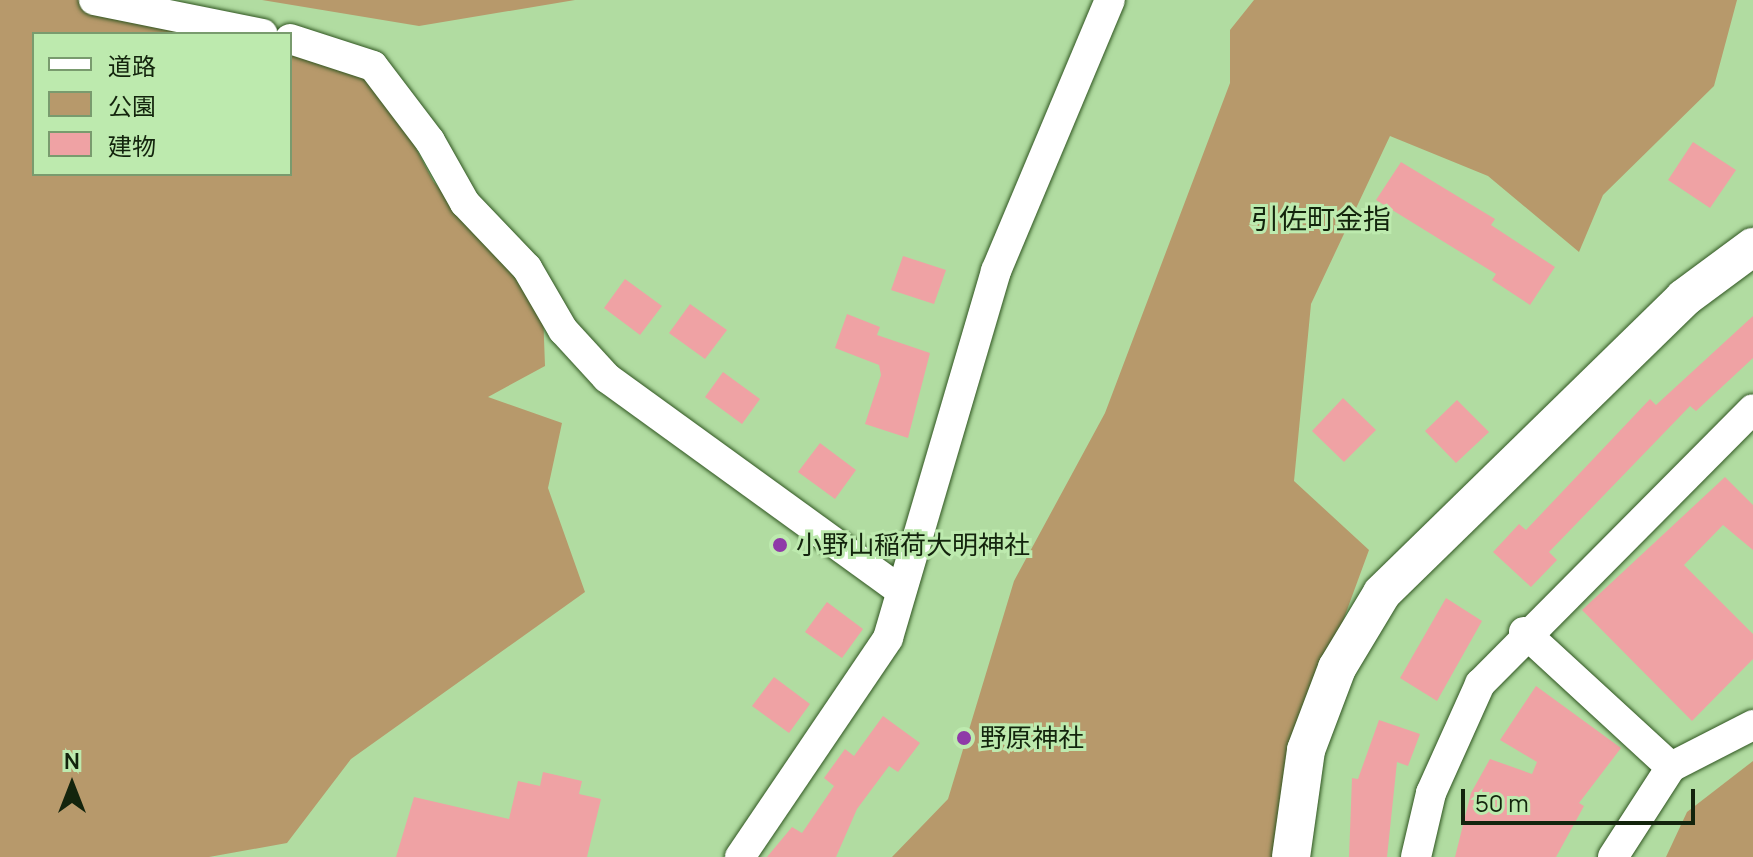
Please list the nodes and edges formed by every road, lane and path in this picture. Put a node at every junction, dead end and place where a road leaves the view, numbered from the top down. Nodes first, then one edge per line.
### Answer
1 (94, 0) edge
2 (1110, 0) edge
3 (253, 32) edge
4 (292, 40) edge
5 (1753, 247) edge
6 (1753, 409) edge
7 (900, 590) junction
8 (1524, 632) junction
9 (1753, 725) edge
10 (1671, 767) junction
11 (740, 857) edge
12 (1291, 857) edge
13 (1416, 857) edge
14 (1613, 857) edge

1 - 3 street
2 - 7 street
4 - 7 street
5 - 12 street
6 - 8 street
7 - 11 street
8 - 10 street
8 - 13 street
9 - 10 street
10 - 14 street

